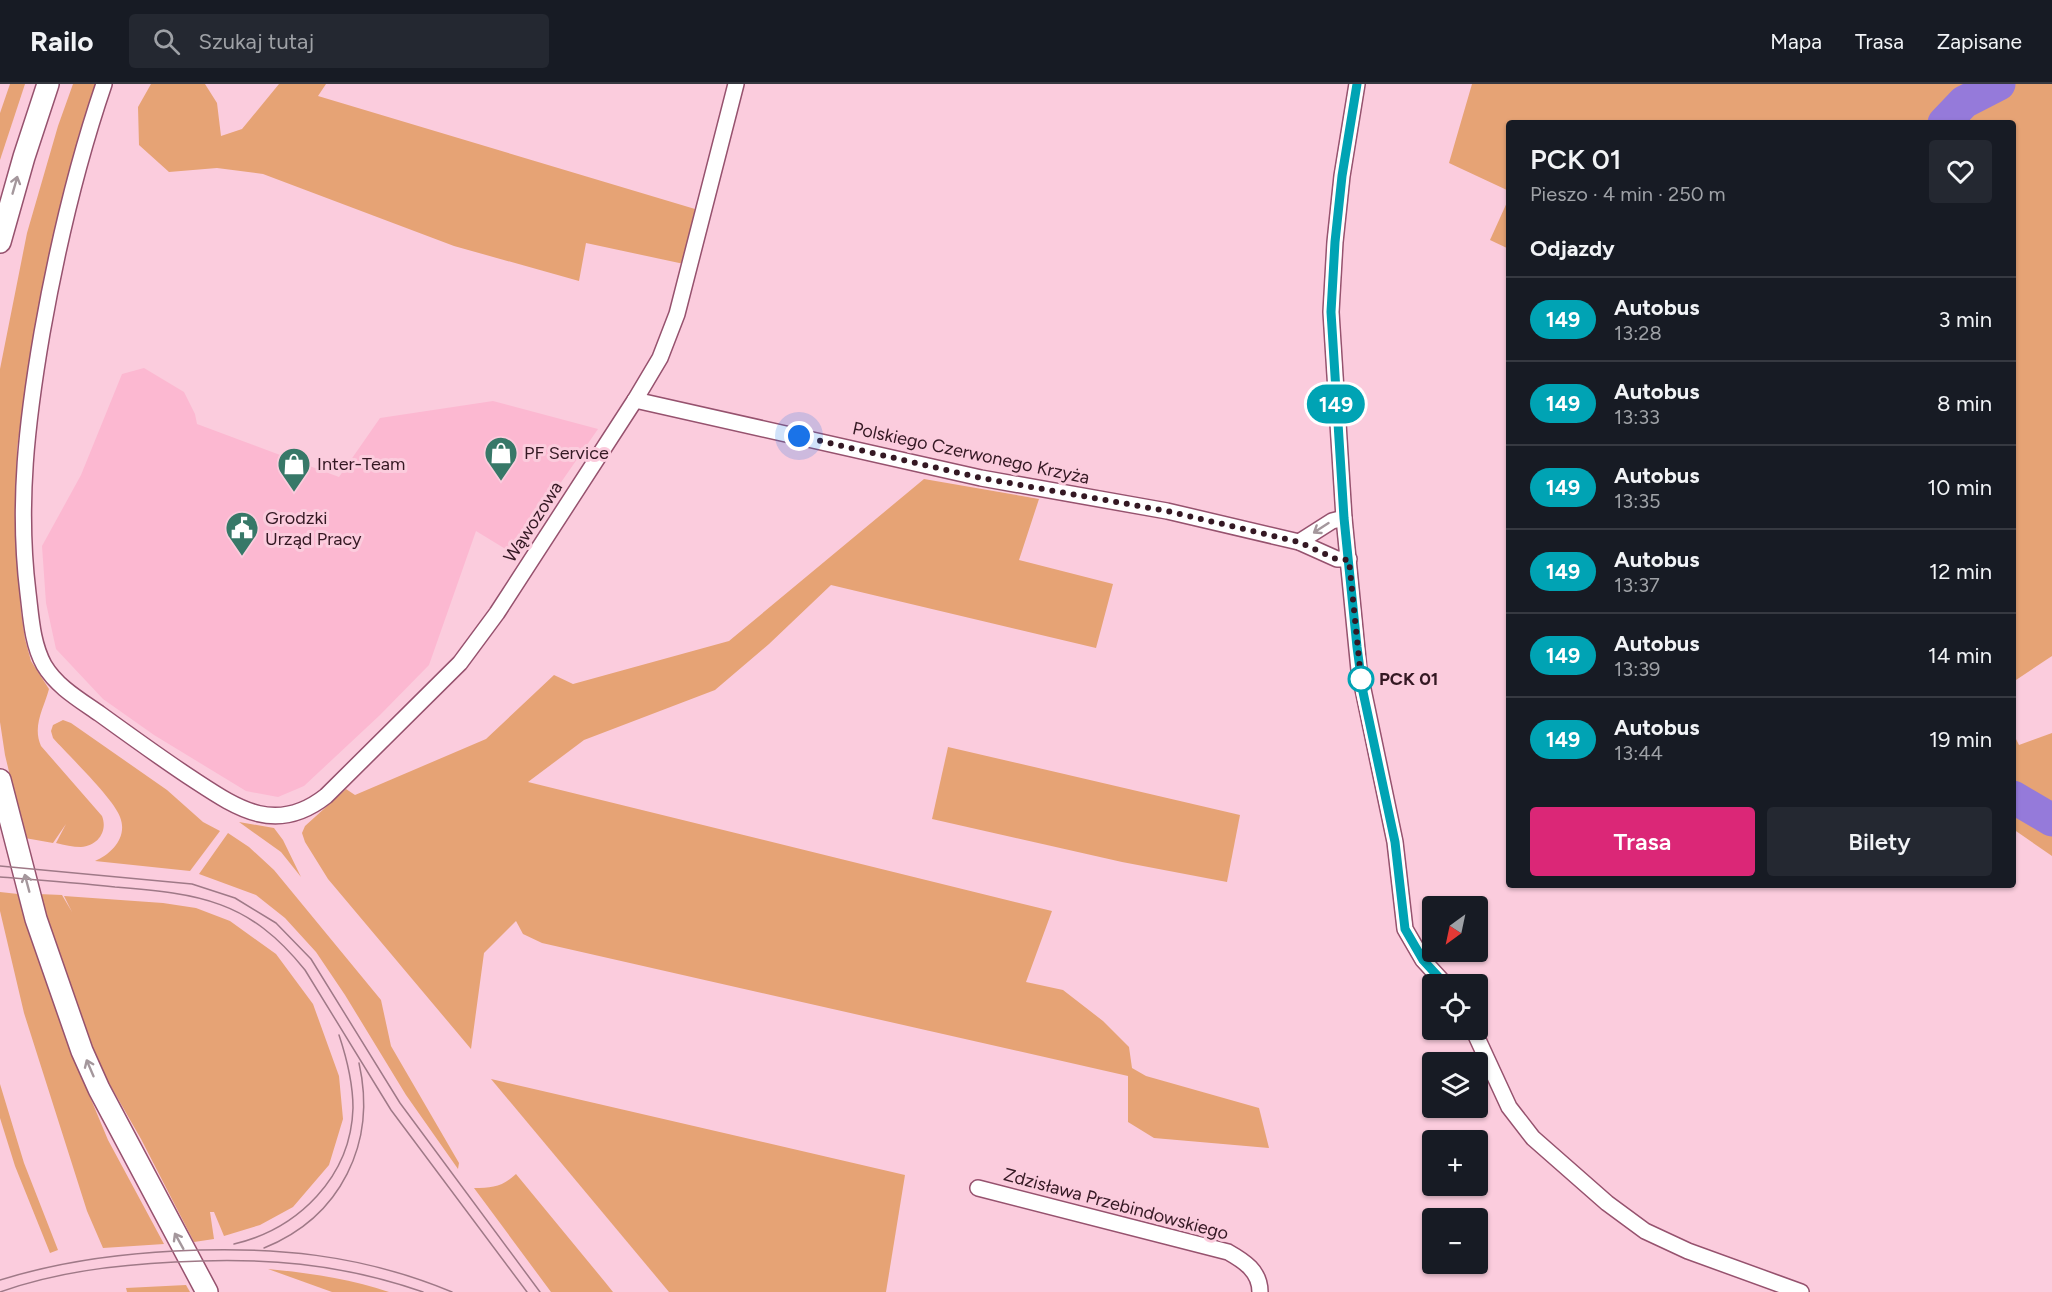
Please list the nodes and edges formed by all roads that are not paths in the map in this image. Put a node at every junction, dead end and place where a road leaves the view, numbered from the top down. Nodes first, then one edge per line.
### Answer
1 (48, 84) edge
2 (104, 84) edge
3 (736, 84) edge
4 (1357, 84) edge
5 (0, 242) edge
6 (635, 400) junction
7 (1344, 518) junction
8 (1299, 542) junction
9 (1349, 560) junction
10 (0, 780) edge
11 (1436, 974) edge
12 (1478, 1040) edge
13 (978, 1188) dead end
14 (207, 1292) edge
15 (1260, 1292) edge
16 (1801, 1292) edge

5 -> 1 main road
2 - 6 street, Wąwozowa
3 - 6 street, Wąwozowa
4 - 7 street
6 - 8 street, Polskiego Czerwonego Krzyża
7 -> 8 street
7 - 9 street
8 - 9 street, Polskiego Czerwonego Krzyża
9 - 11 street
14 -> 10 main road
12 - 16 street
13 - 15 street, Zdzisława Przebindowskiego

